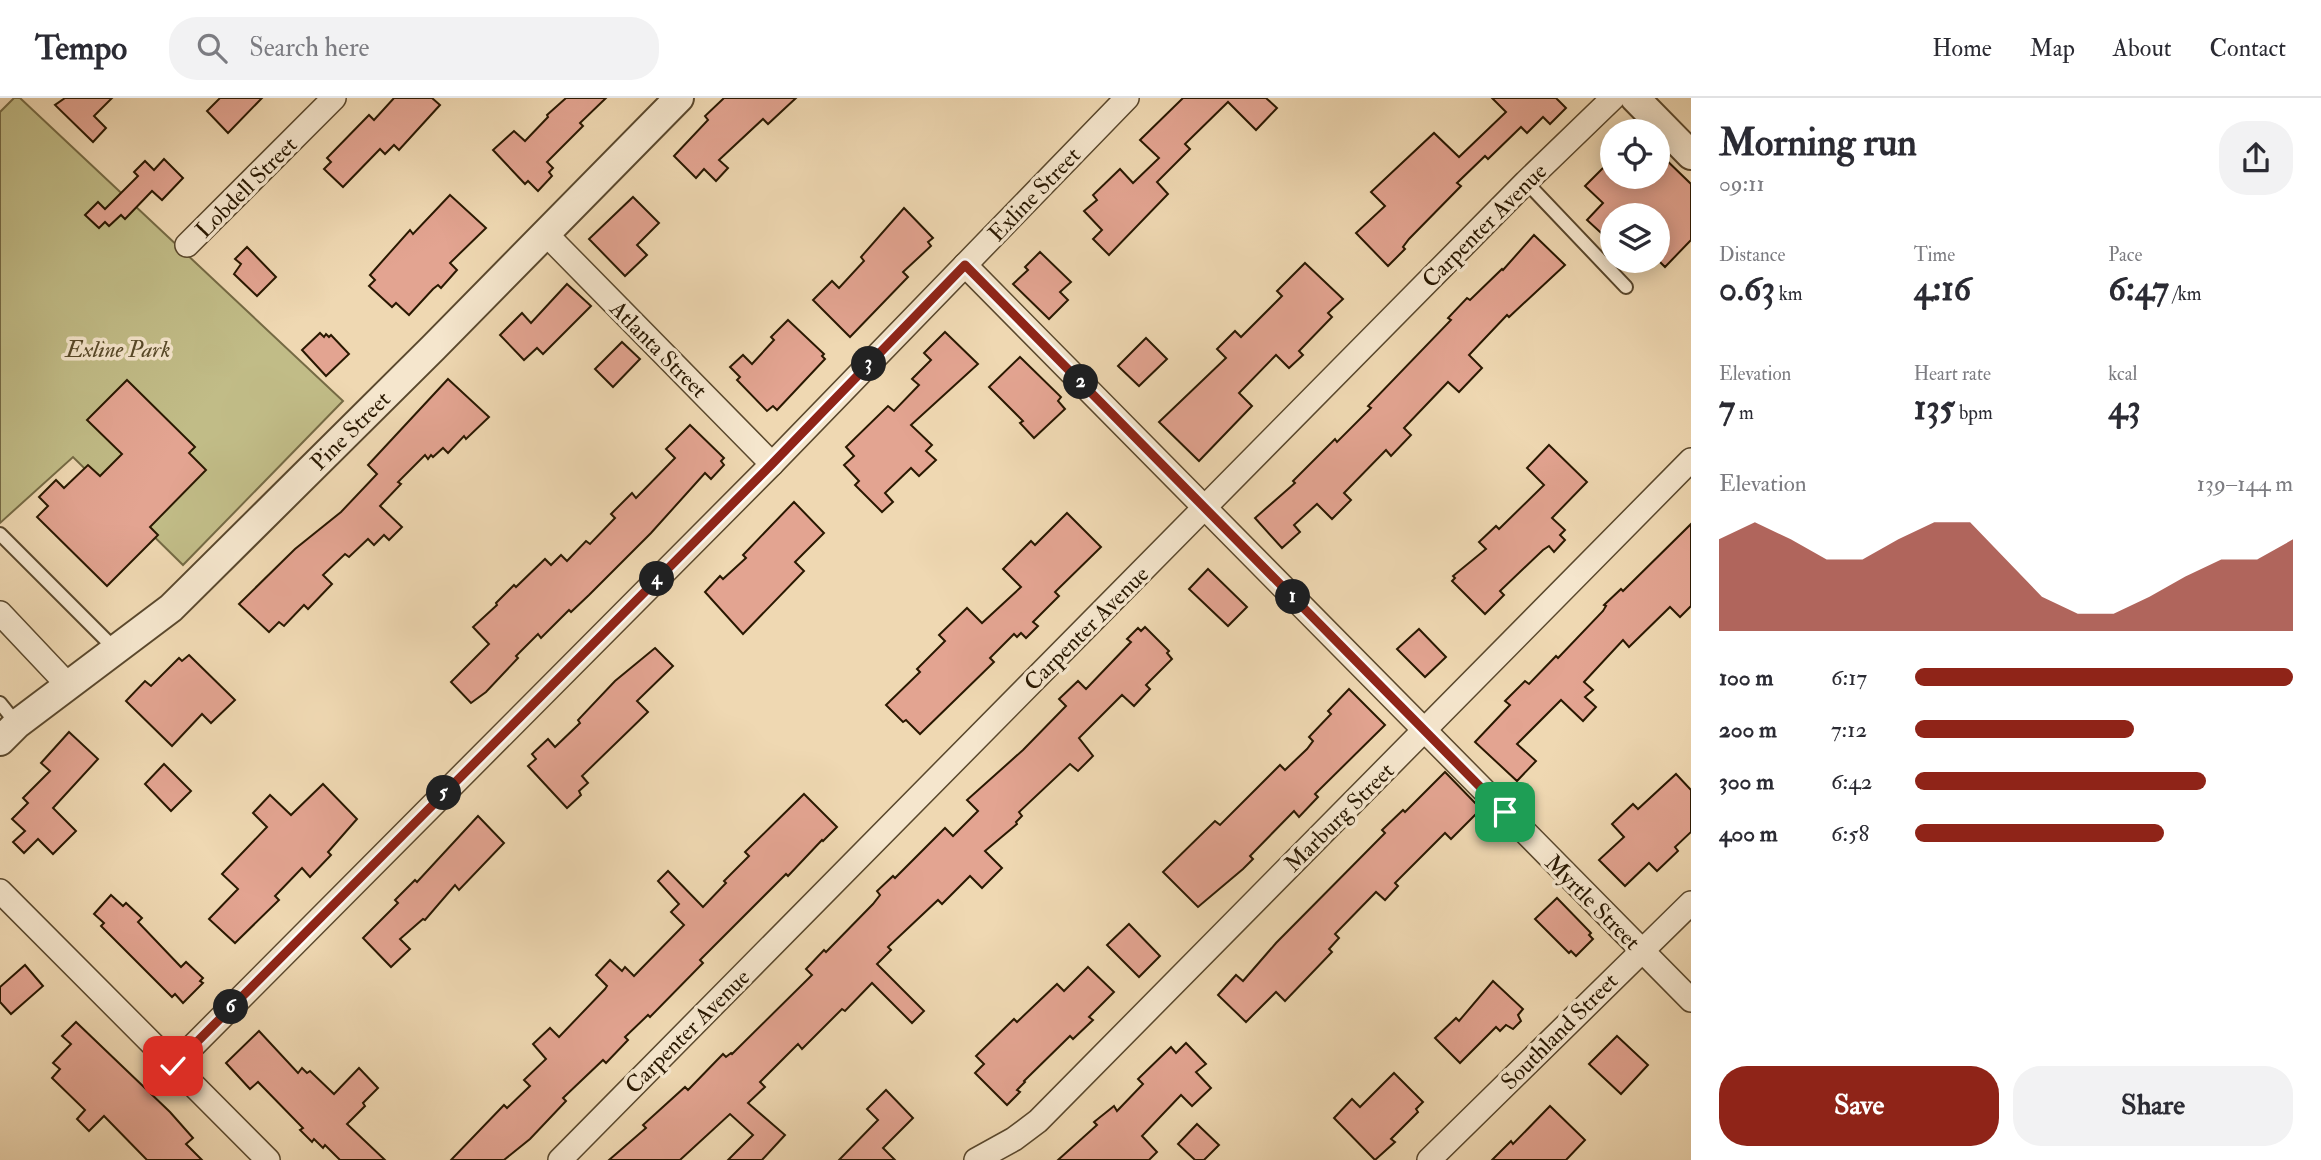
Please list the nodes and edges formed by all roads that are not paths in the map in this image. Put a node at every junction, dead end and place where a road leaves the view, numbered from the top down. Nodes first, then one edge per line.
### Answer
1 (334, 98) edge
2 (680, 98) edge
3 (1613, 98) edge
4 (1635, 98) edge
5 (1115, 102) edge
6 (1691, 155) edge
7 (1526, 182) junction
8 (546, 234) junction
9 (187, 246) dead end
10 (965, 265) junction
11 (1626, 287) dead end
12 (1691, 460) edge
13 (772, 464) junction
14 (1205, 508) junction
15 (0, 534) edge
16 (0, 613) edge
17 (116, 650) junction
18 (68, 685) junction
19 (6, 723) edge
20 (1424, 730) junction
21 (0, 891) edge
22 (1691, 903) edge
23 (1641, 950) junction
24 (1691, 1000) edge
25 (173, 1066) junction
26 (268, 1160) edge
27 (560, 1160) edge
28 (976, 1160) edge
29 (1429, 1160) edge

1 - 9 street, Lobdell Street
2 - 8 street, Pine Street
3 - 7 street, Carpenter Avenue
4 - 6 street
5 - 10 street, Exline Street
7 - 11 lane
7 - 14 street, Carpenter Avenue
8 - 13 street, Atlanta Street
8 - 17 street, Pine Street
10 - 13 street, Exline Street
10 - 14 street, Myrtle Street
12 - 20 street, Marburg Street
13 - 25 street, Exline Street
14 - 20 street, Myrtle Street
14 - 27 street, Carpenter Avenue
15 - 17 lane
16 - 18 street
17 - 18 street, Pine Street
18 - 19 street, Pine Street
20 - 23 street, Myrtle Street
20 - 28 street, Marburg Street
21 - 25 street
22 - 23 street, Southland Street
23 - 24 street, Myrtle Street
23 - 29 street, Southland Street
25 - 26 street

